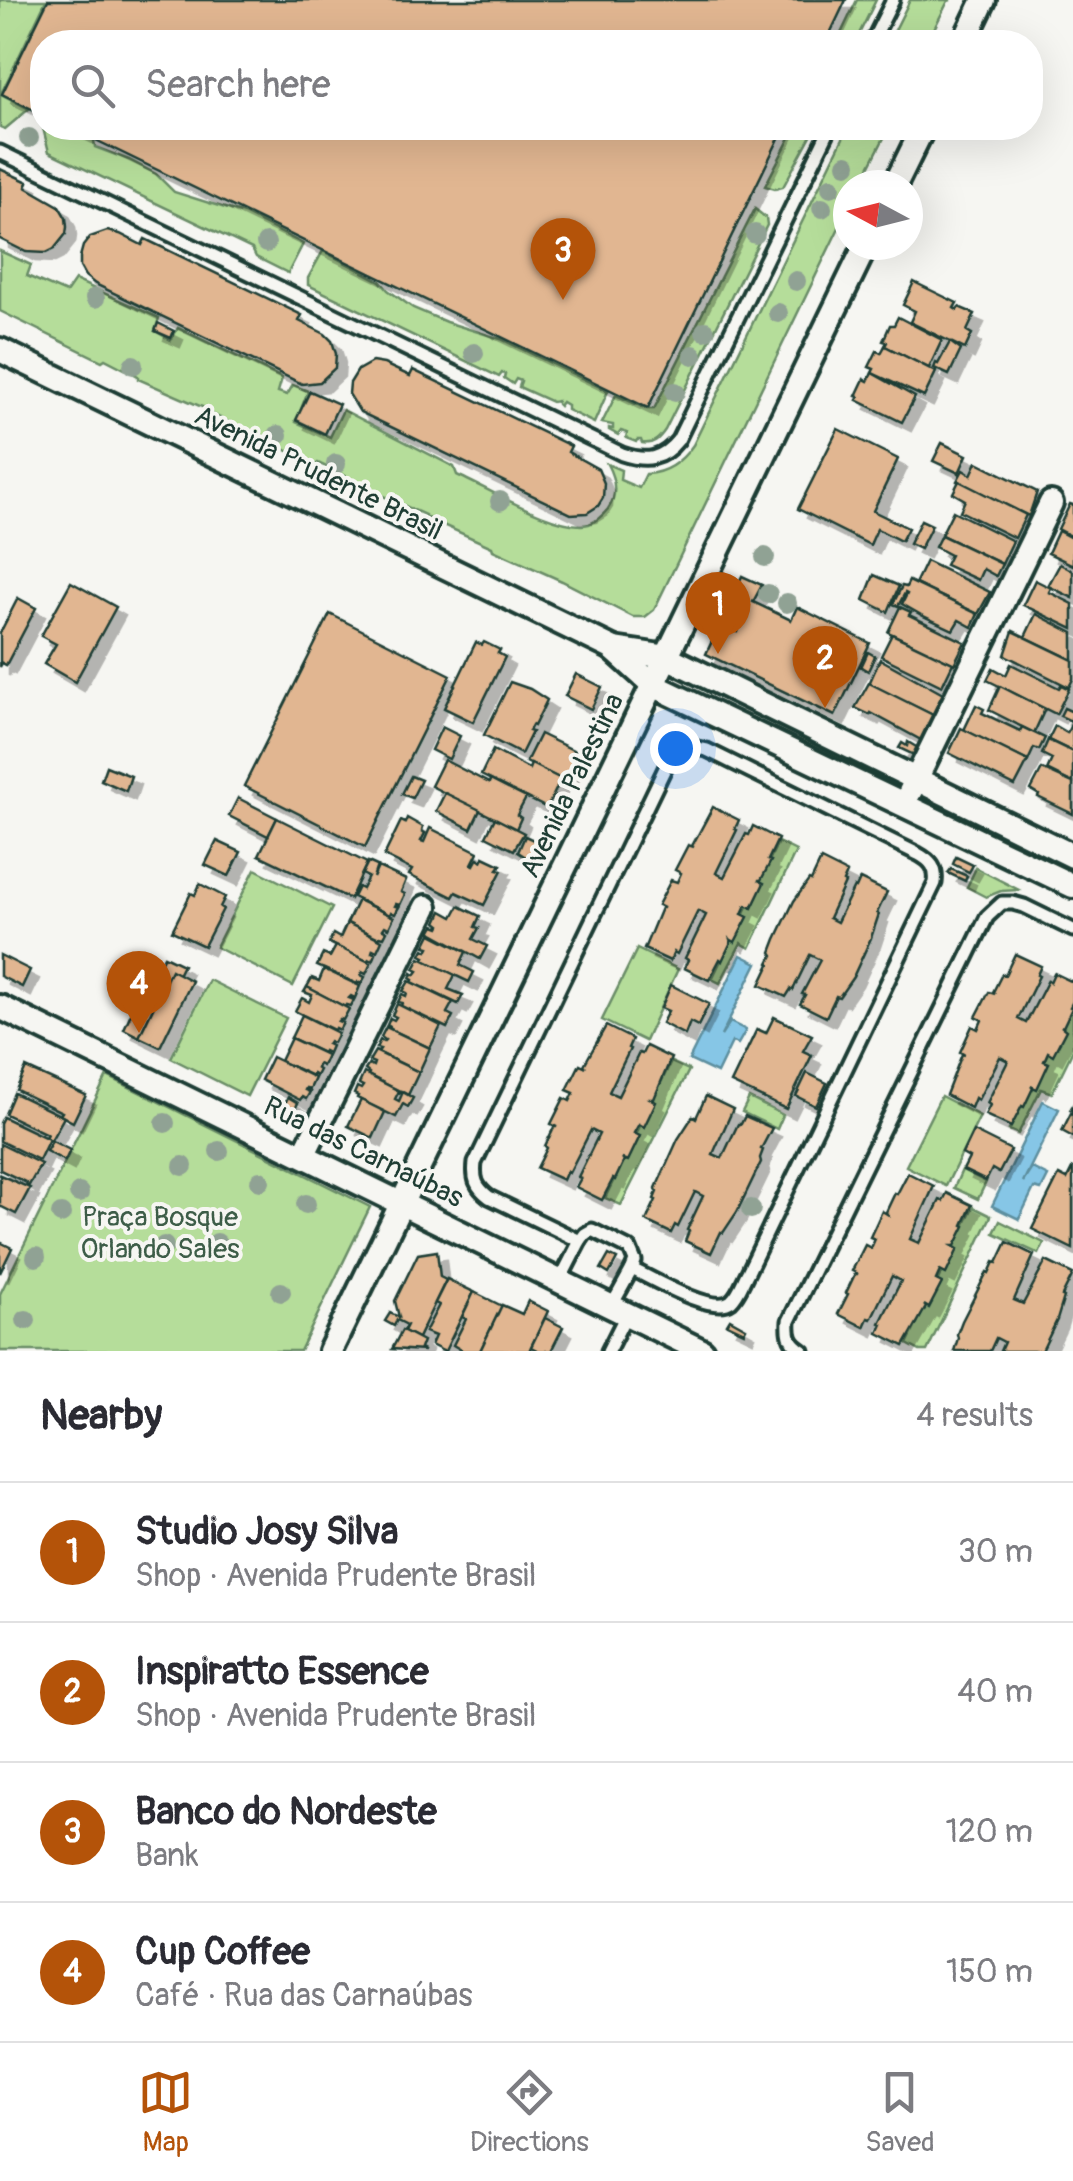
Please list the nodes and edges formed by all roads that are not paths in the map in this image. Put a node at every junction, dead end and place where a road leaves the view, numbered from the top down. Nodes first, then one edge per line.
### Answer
1 (893, 0) edge
2 (984, 0) edge
3 (878, 30) edge
4 (970, 30) edge
5 (824, 140) edge
6 (916, 140) edge
7 (0, 152) edge
8 (902, 170) edge
9 (859, 260) edge
10 (0, 350) edge
11 (1051, 503) dead end
12 (612, 648) junction
13 (667, 657) junction
14 (653, 685) junction
15 (916, 780) junction
16 (904, 804) junction
17 (1073, 856) edge
18 (1073, 886) edge
19 (426, 907) dead end
20 (1073, 930) edge
21 (0, 1006) edge
22 (304, 1154) junction
23 (402, 1202) junction
24 (580, 1241) junction
25 (632, 1269) junction
26 (558, 1282) junction
27 (618, 1311) junction
28 (330, 1351) edge
29 (608, 1351) edge
30 (702, 1351) edge
31 (803, 1351) edge

1 - 3 lane
2 - 4 street
5 - 7 lane
6 - 8 street
9 - 13 street, Avenida Palestina
10 - 12 street, Avenida Prudente Brasil
11 - 15 street
12 - 13 street, Avenida Prudente Brasil
12 - 14 street, Avenida Prudente Brasil
13 - 14 street, Avenida Palestina
13 - 15 street, Avenida Prudente Brasil
14 - 16 street, Avenida Prudente Brasil
14 - 23 street, Avenida Palestina
15 - 16 street
15 - 17 street, Avenida Prudente Brasil
16 - 18 street, Avenida Prudente Brasil
19 - 22 street
20 - 31 lane
21 - 22 street, Rua das Carnaúbas
22 - 23 street, Rua das Carnaúbas
23 - 26 street, Rua das Carnaúbas
23 - 28 street, Avenida Palestina
24 - 25 lane
24 - 25 lane
24 - 26 lane
25 - 27 lane
26 - 27 street, Rua das Carnaúbas
27 - 29 lane
27 - 30 street, Rua das Carnaúbas

